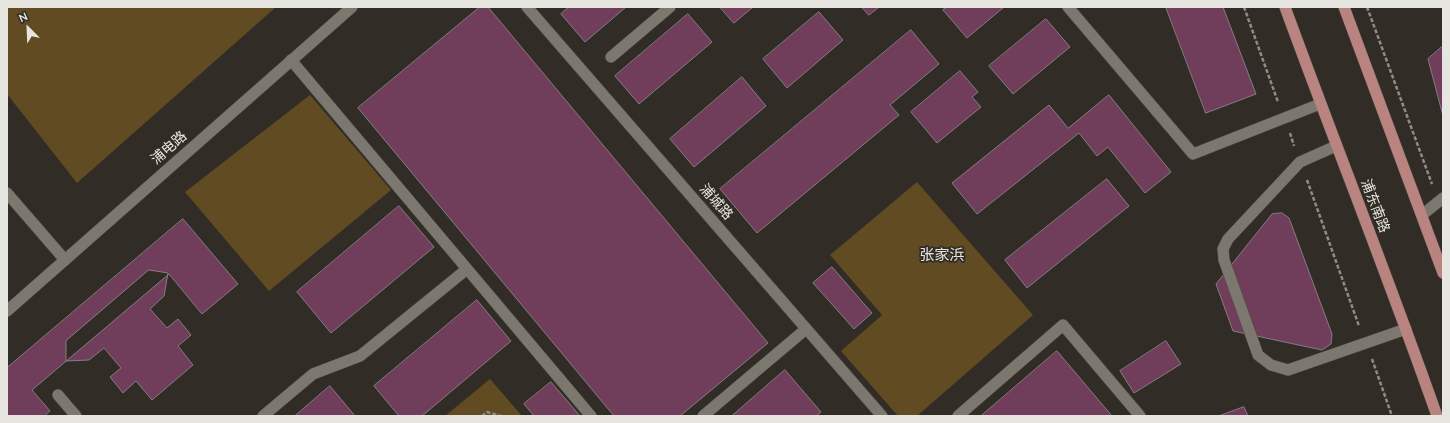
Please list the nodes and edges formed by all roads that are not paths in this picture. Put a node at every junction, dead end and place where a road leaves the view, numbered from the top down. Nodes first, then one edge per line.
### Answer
1 (352, 7) edge
2 (527, 7) edge
3 (670, 7) edge
4 (1068, 7) edge
5 (1285, 7) edge
6 (1344, 7) edge
7 (611, 57) dead end
8 (291, 60) junction
9 (1320, 104) junction
10 (1336, 146) junction
11 (7, 193) edge
12 (1441, 200) edge
13 (1422, 215) junction
14 (65, 260) junction
15 (467, 269) junction
16 (1443, 273) edge
17 (7, 311) edge
18 (806, 329) junction
19 (1406, 329) junction
20 (58, 395) dead end
21 (76, 416) edge
22 (263, 416) edge
23 (591, 416) edge
24 (703, 416) edge
25 (882, 416) edge
26 (958, 416) edge
27 (1140, 416) edge
28 (1437, 416) edge

1 - 8 street, 浦电路
2 - 18 street, 浦城路
3 - 7 street
4 - 9 street
5 - 9 main road, 浦东南路
6 - 13 main road
8 - 14 street, 浦电路
8 - 15 street
9 - 10 main road, 浦东南路
10 - 19 main road, 浦东南路
10 - 19 street
11 - 14 street
12 - 13 street
13 - 16 main road
14 - 17 street, 浦电路
15 - 22 street
15 - 23 street
18 - 24 street
18 - 25 street, 浦城路
19 - 28 main road, 浦东南路
20 - 21 street
26 - 27 street

